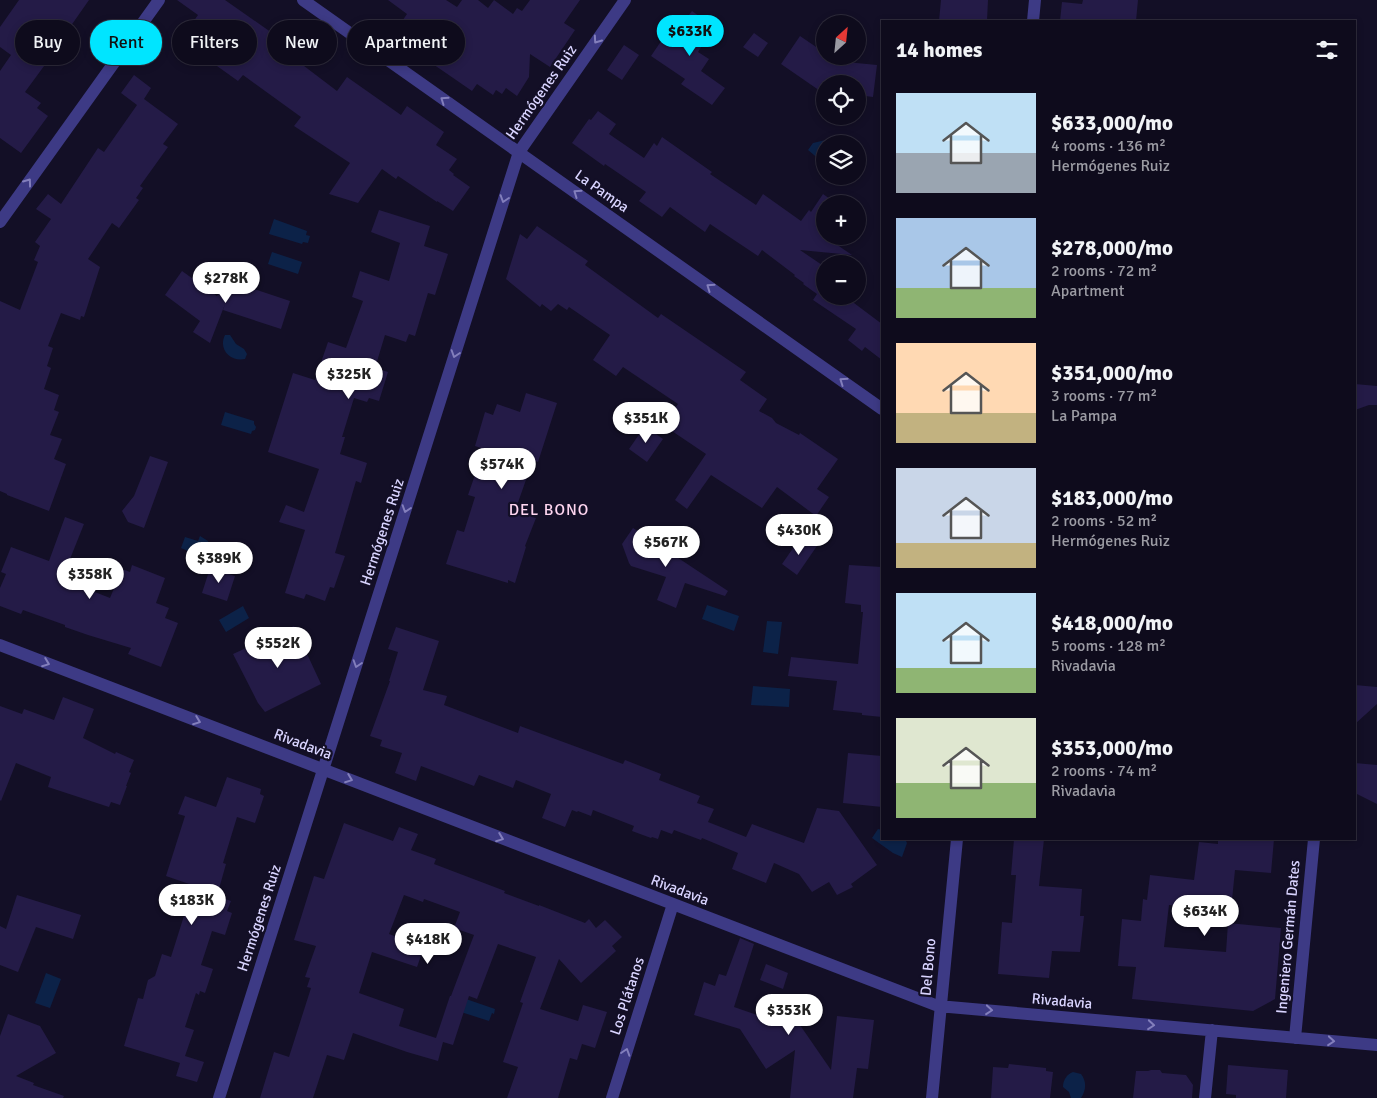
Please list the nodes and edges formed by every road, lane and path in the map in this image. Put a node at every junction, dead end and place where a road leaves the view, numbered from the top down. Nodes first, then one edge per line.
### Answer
1 (160, 0) edge
2 (303, 0) edge
3 (625, 0) edge
4 (1035, 0) edge
5 (1033, 20) edge
6 (519, 152) junction
7 (0, 222) edge
8 (881, 408) edge
9 (0, 645) edge
10 (323, 769) junction
11 (956, 840) edge
12 (1314, 840) edge
13 (673, 904) junction
14 (941, 1006) junction
15 (1212, 1030) junction
16 (1295, 1038) junction
17 (1377, 1045) edge
18 (219, 1098) edge
19 (612, 1098) edge
20 (932, 1098) edge
21 (1205, 1098) edge

7 -> 1 street
6 -> 2 street, La Pampa
3 -> 6 street, Hermógenes Ruiz
4 - 5 street
8 -> 6 street, La Pampa
6 -> 10 street, Hermógenes Ruiz
9 -> 10 street, Rivadavia
10 -> 13 street, Rivadavia
10 - 18 street, Hermógenes Ruiz
11 - 14 street, Del Bono
12 - 16 street, Ingeniero Germán Dates
13 - 14 street, Rivadavia
19 -> 13 street, Los Plátanos
14 -> 15 street, Rivadavia
14 - 20 street, Del Bono
15 - 16 street, Rivadavia
15 - 21 street
16 -> 17 street, Rivadavia

